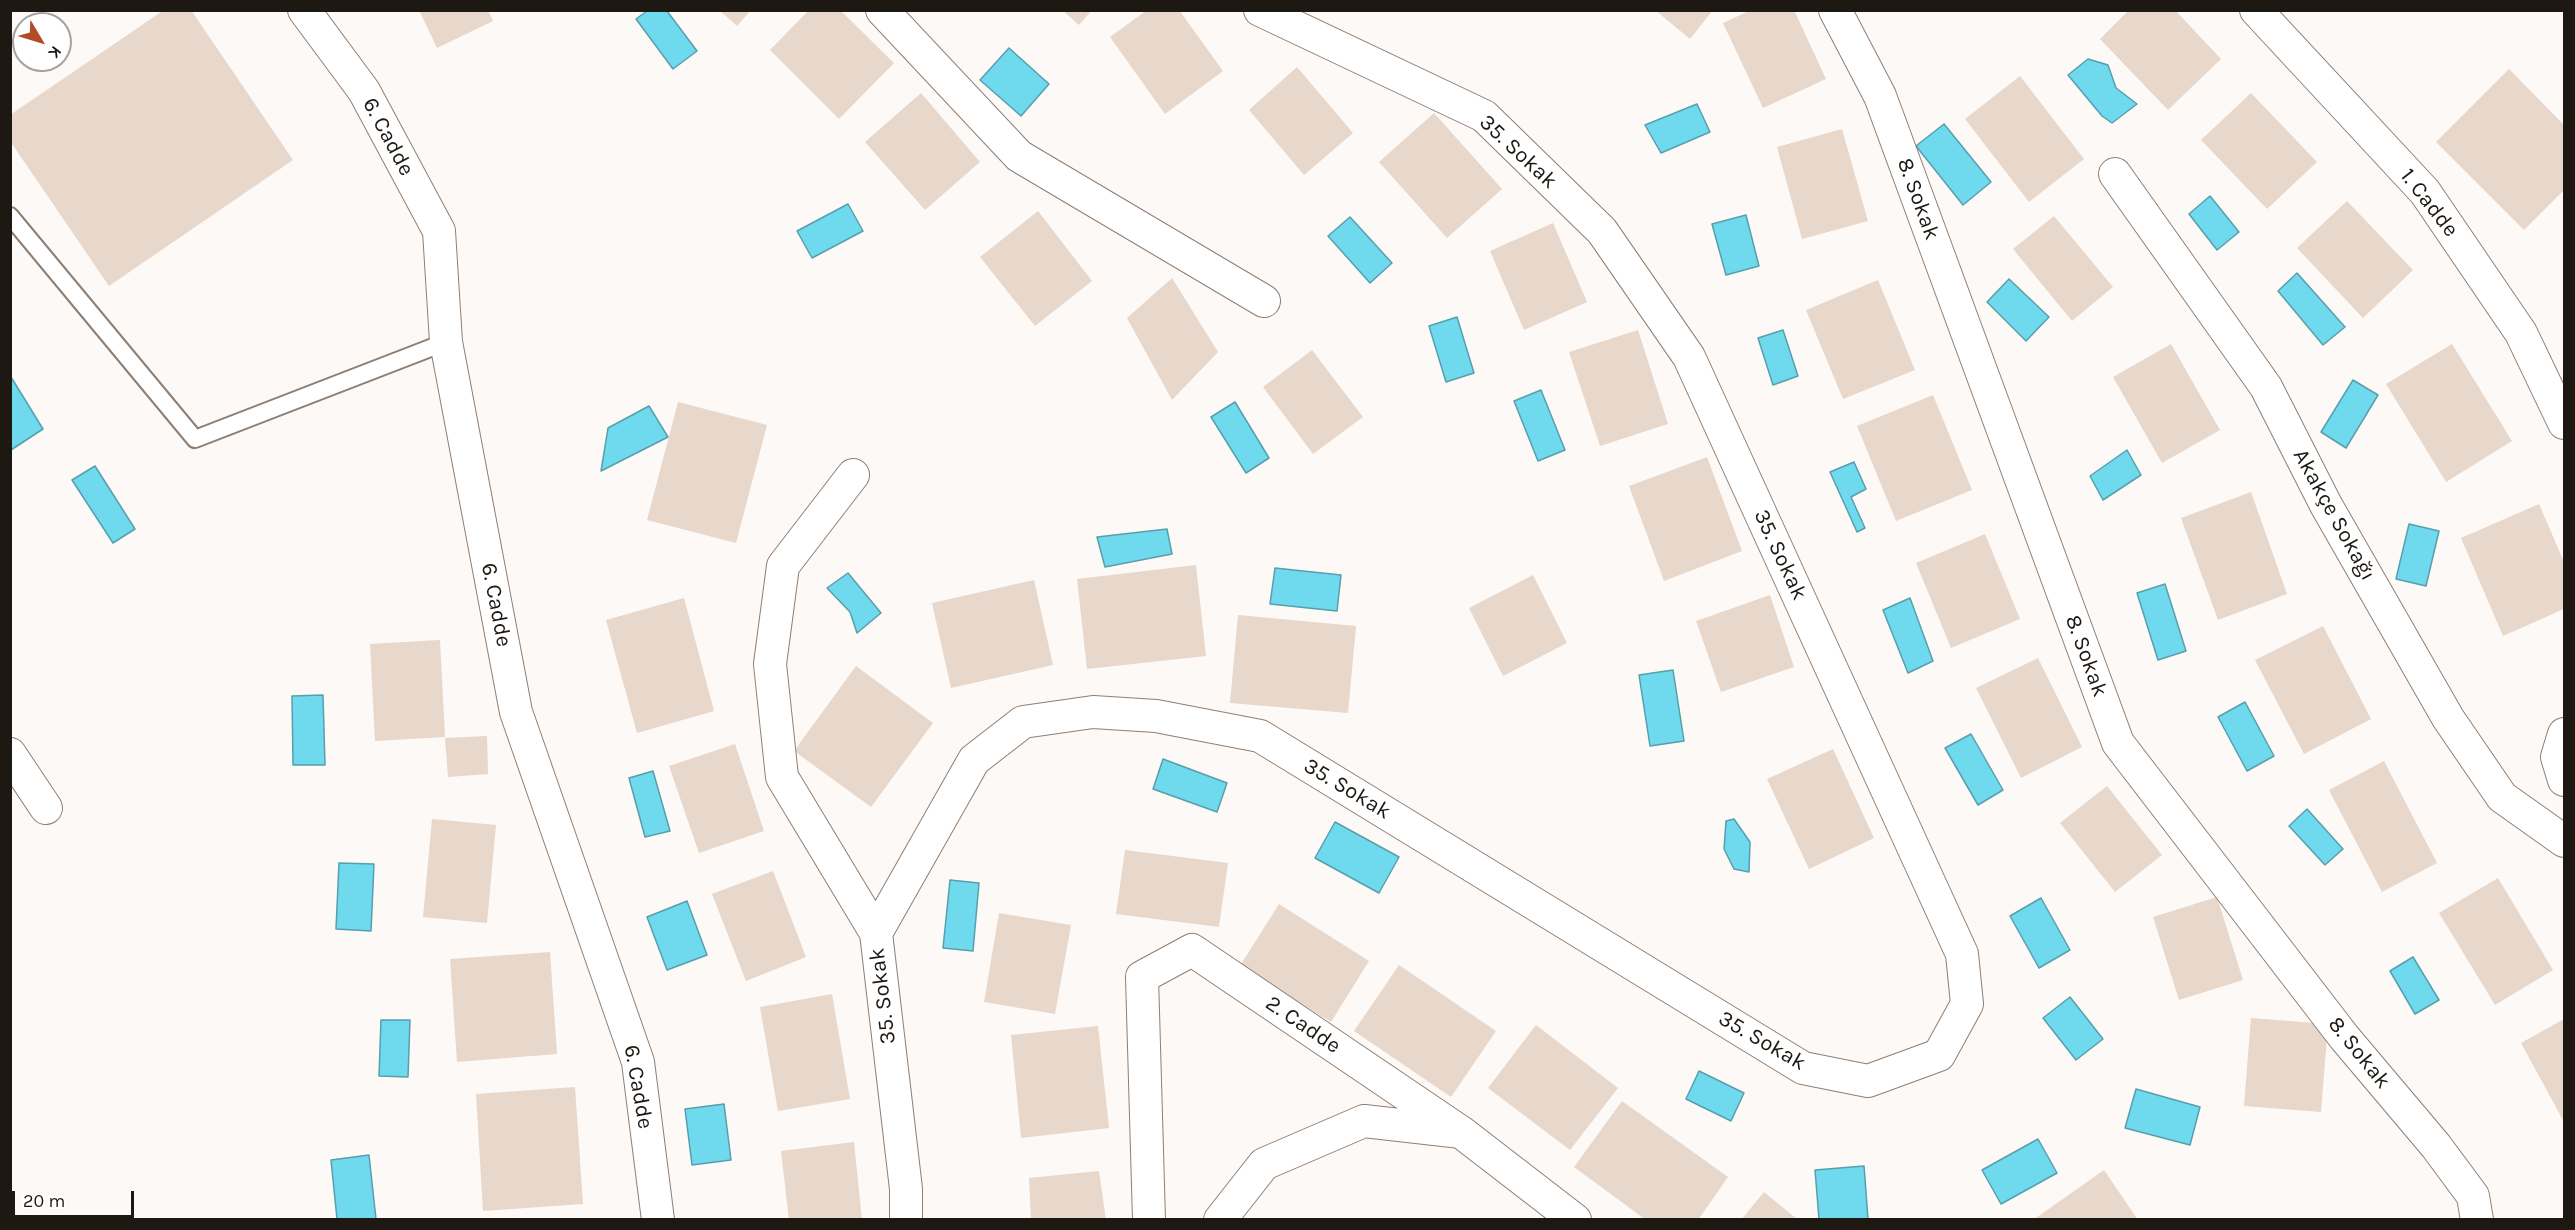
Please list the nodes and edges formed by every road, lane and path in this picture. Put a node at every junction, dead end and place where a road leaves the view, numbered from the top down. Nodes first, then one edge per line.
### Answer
1 (304, 10) edge
2 (882, 10) edge
3 (1260, 10) edge
4 (1835, 10) edge
5 (2256, 10) edge
6 (2115, 174) dead end
7 (10, 216) edge
8 (1264, 300) dead end
9 (446, 342) junction
10 (2565, 423) edge
11 (854, 474) dead end
12 (2565, 734) edge
13 (10, 754) edge
14 (2565, 780) edge
15 (46, 808) dead end
16 (2565, 841) edge
17 (876, 933) junction
18 (1461, 1132) junction
19 (658, 1220) edge
20 (906, 1220) edge
21 (1149, 1220) edge
22 (1220, 1220) edge
23 (1575, 1220) edge
24 (2477, 1220) edge

1 - 9 street, 6. Cadde
2 - 8 street
3 - 17 street, 35. Sokak
4 - 24 street, 8. Sokak
5 - 10 street, 1. Cadde
6 - 16 street, Akakçe Sokağı
7 - 9 lane
9 - 19 street, 6. Cadde
11 - 17 street
12 - 14 street
13 - 15 street
17 - 20 street, 35. Sokak
18 - 21 street, 2. Cadde
18 - 22 street
18 - 23 street, 2. Cadde

